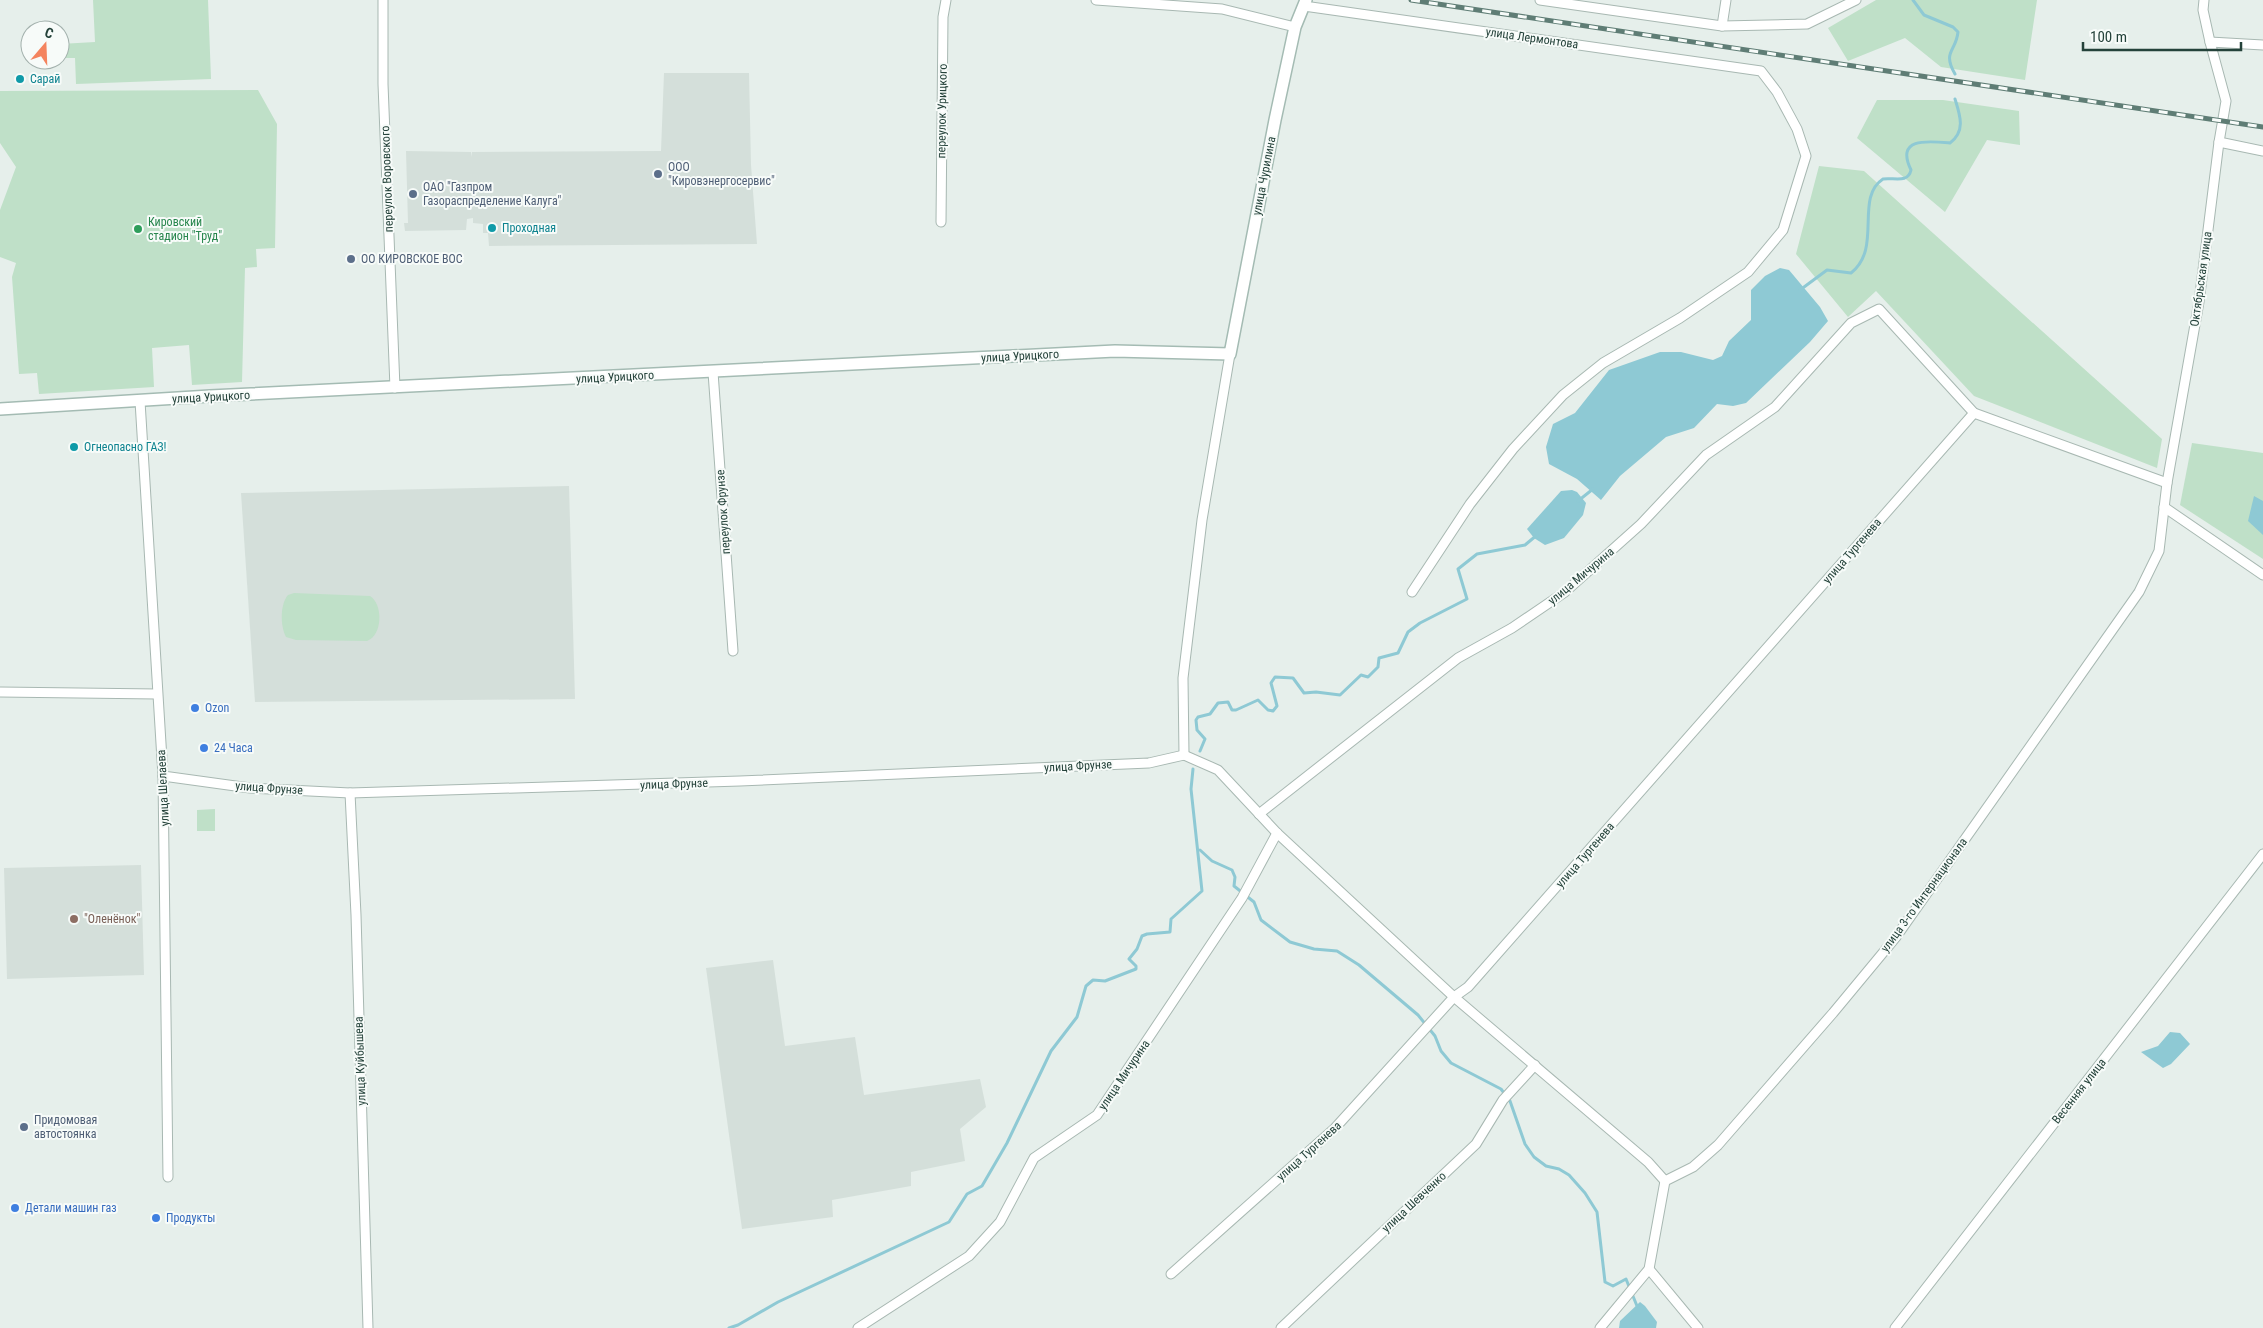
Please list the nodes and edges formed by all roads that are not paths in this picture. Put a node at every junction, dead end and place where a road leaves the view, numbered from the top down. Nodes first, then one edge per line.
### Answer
1 (383, 0) edge
2 (946, 0) edge
3 (1096, 0) edge
4 (1540, 0) edge
5 (1726, 0) edge
6 (1856, 0) edge
7 (2204, 0) edge
8 (1305, 3) edge
9 (1582, 3) edge
10 (1722, 26) junction
11 (1295, 27) junction
12 (2210, 42) junction
13 (2263, 45) edge
14 (2218, 142) junction
15 (2263, 151) edge
16 (941, 222) dead end
17 (1230, 354) junction
18 (713, 372) junction
19 (395, 388) junction
20 (140, 401) junction
21 (0, 409) edge
22 (1974, 413) junction
23 (2180, 416) joint
24 (2167, 483) junction
25 (2164, 507) junction
26 (2263, 575) edge
27 (1412, 592) dead end
28 (733, 651) dead end
29 (0, 692) edge
30 (157, 694) junction
31 (1184, 755) junction
32 (163, 776) junction
33 (350, 793) junction
34 (1260, 814) junction
35 (1277, 833) junction
36 (2263, 854) edge
37 (1454, 997) junction
38 (1535, 1066) junction
39 (168, 1177) dead end
40 (1665, 1181) junction
41 (1649, 1269) junction
42 (1172, 1274) dead end
43 (368, 1328) edge
44 (858, 1328) edge
45 (1281, 1328) edge
46 (1600, 1328) edge
47 (1698, 1328) edge
48 (1895, 1328) edge

1 - 19 street, переулок Воровского
2 - 16 street, переулок Урицкого
3 - 11 street
4 - 9 street
5 - 10 street
6 - 10 street
7 - 12 street, Октябрьская улица
8 - 11 street, улица Чурилина
8 - 27 street, улица Лермонтова
9 - 10 street
11 - 17 street, улица Чурилина
12 - 13 street
12 - 14 street, Октябрьская улица
14 - 15 street
14 - 23 street, Октябрьская улица
17 - 18 street, улица Урицкого
17 - 31 street
18 - 19 street, улица Урицкого
18 - 28 street, переулок Фрунзе
19 - 20 street, улица Урицкого
20 - 21 street, улица Урицкого
20 - 30 street, улица Шелаева
22 - 24 street
22 - 34 street, улица Мичурина
22 - 37 street, улица Тургенева
23 - 24 street, улица 3-го Интернационала
24 - 25 street, улица 3-го Интернационала
25 - 26 street
25 - 40 street, улица 3-го Интернационала
29 - 30 street
30 - 32 street, улица Шелаева
31 - 33 street, улица Фрунзе
31 - 34 street
32 - 33 street, улица Фрунзе
32 - 39 street, улица Шелаева
33 - 43 street, улица Куйбышева
34 - 35 street
35 - 37 street
35 - 44 street, улица Мичурина
36 - 48 street, Весенняя улица
37 - 38 street
37 - 42 street, улица Тургенева
38 - 40 street
38 - 45 street, улица Шевченко
40 - 41 street
41 - 46 street
41 - 47 street

